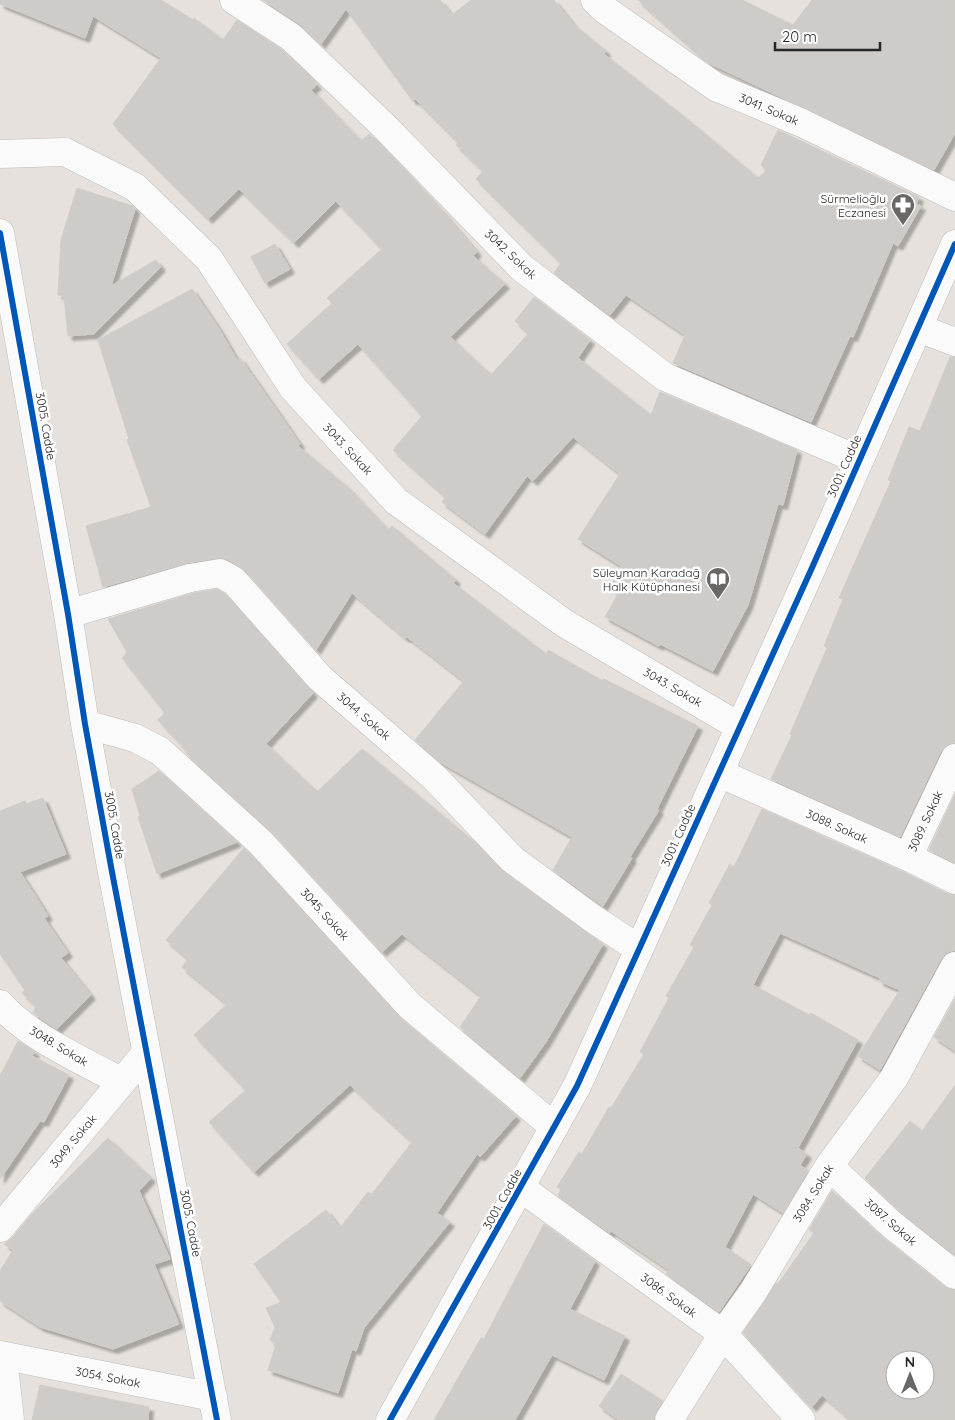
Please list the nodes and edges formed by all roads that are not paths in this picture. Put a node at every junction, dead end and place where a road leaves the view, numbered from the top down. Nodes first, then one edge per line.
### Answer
1 (234, 0) edge
2 (595, 0) edge
3 (0, 154) edge
4 (955, 197) edge
5 (0, 232) edge
6 (955, 244) edge
7 (918, 328) junction
8 (955, 342) edge
9 (859, 460) junction
10 (68, 614) junction
11 (85, 724) junction
12 (740, 727) junction
13 (955, 758) edge
14 (719, 773) junction
15 (908, 857) junction
16 (955, 880) edge
17 (639, 949) junction
18 (955, 966) edge
19 (0, 1004) edge
20 (146, 1053) junction
21 (122, 1082) junction
22 (554, 1126) junction
23 (829, 1166) junction
24 (521, 1188) junction
25 (0, 1228) edge
26 (955, 1275) edge
27 (723, 1334) junction
28 (1, 1356) edge
29 (215, 1409) edge
30 (10, 1420) edge
31 (390, 1420) edge
32 (669, 1420) edge
33 (801, 1420) edge

1 - 9 street, 3042. Sokak
2 - 4 street, 3041. Sokak
3 - 12 street, 3043. Sokak
5 - 10 street, 3005. Cadde
6 - 7 street, 3001. Cadde
7 - 8 street
7 - 9 street, 3001. Cadde
9 - 12 street, 3001. Cadde
10 - 11 street, 3005. Cadde
10 - 17 street, 3044. Sokak
11 - 20 street, 3005. Cadde
11 - 22 street, 3045. Sokak
12 - 14 street, 3001. Cadde
13 - 15 street, 3089. Sokak
14 - 15 street, 3088. Sokak
14 - 17 street, 3001. Cadde
15 - 16 street, 3088. Sokak
17 - 22 street, 3001. Cadde
18 - 23 street, 3084. Sokak
19 - 21 street, 3048. Sokak
20 - 21 street, 3049. Sokak
20 - 29 street, 3005. Cadde
21 - 25 street, 3049. Sokak
22 - 24 street, 3001. Cadde
23 - 26 street, 3087. Sokak
23 - 27 street, 3084. Sokak
24 - 27 street, 3086. Sokak
24 - 31 street, 3001. Cadde
27 - 32 street, 3084. Sokak
27 - 33 street, 3086. Sokak
28 - 29 street, 3054. Sokak
28 - 30 street, 3054. Sokak

